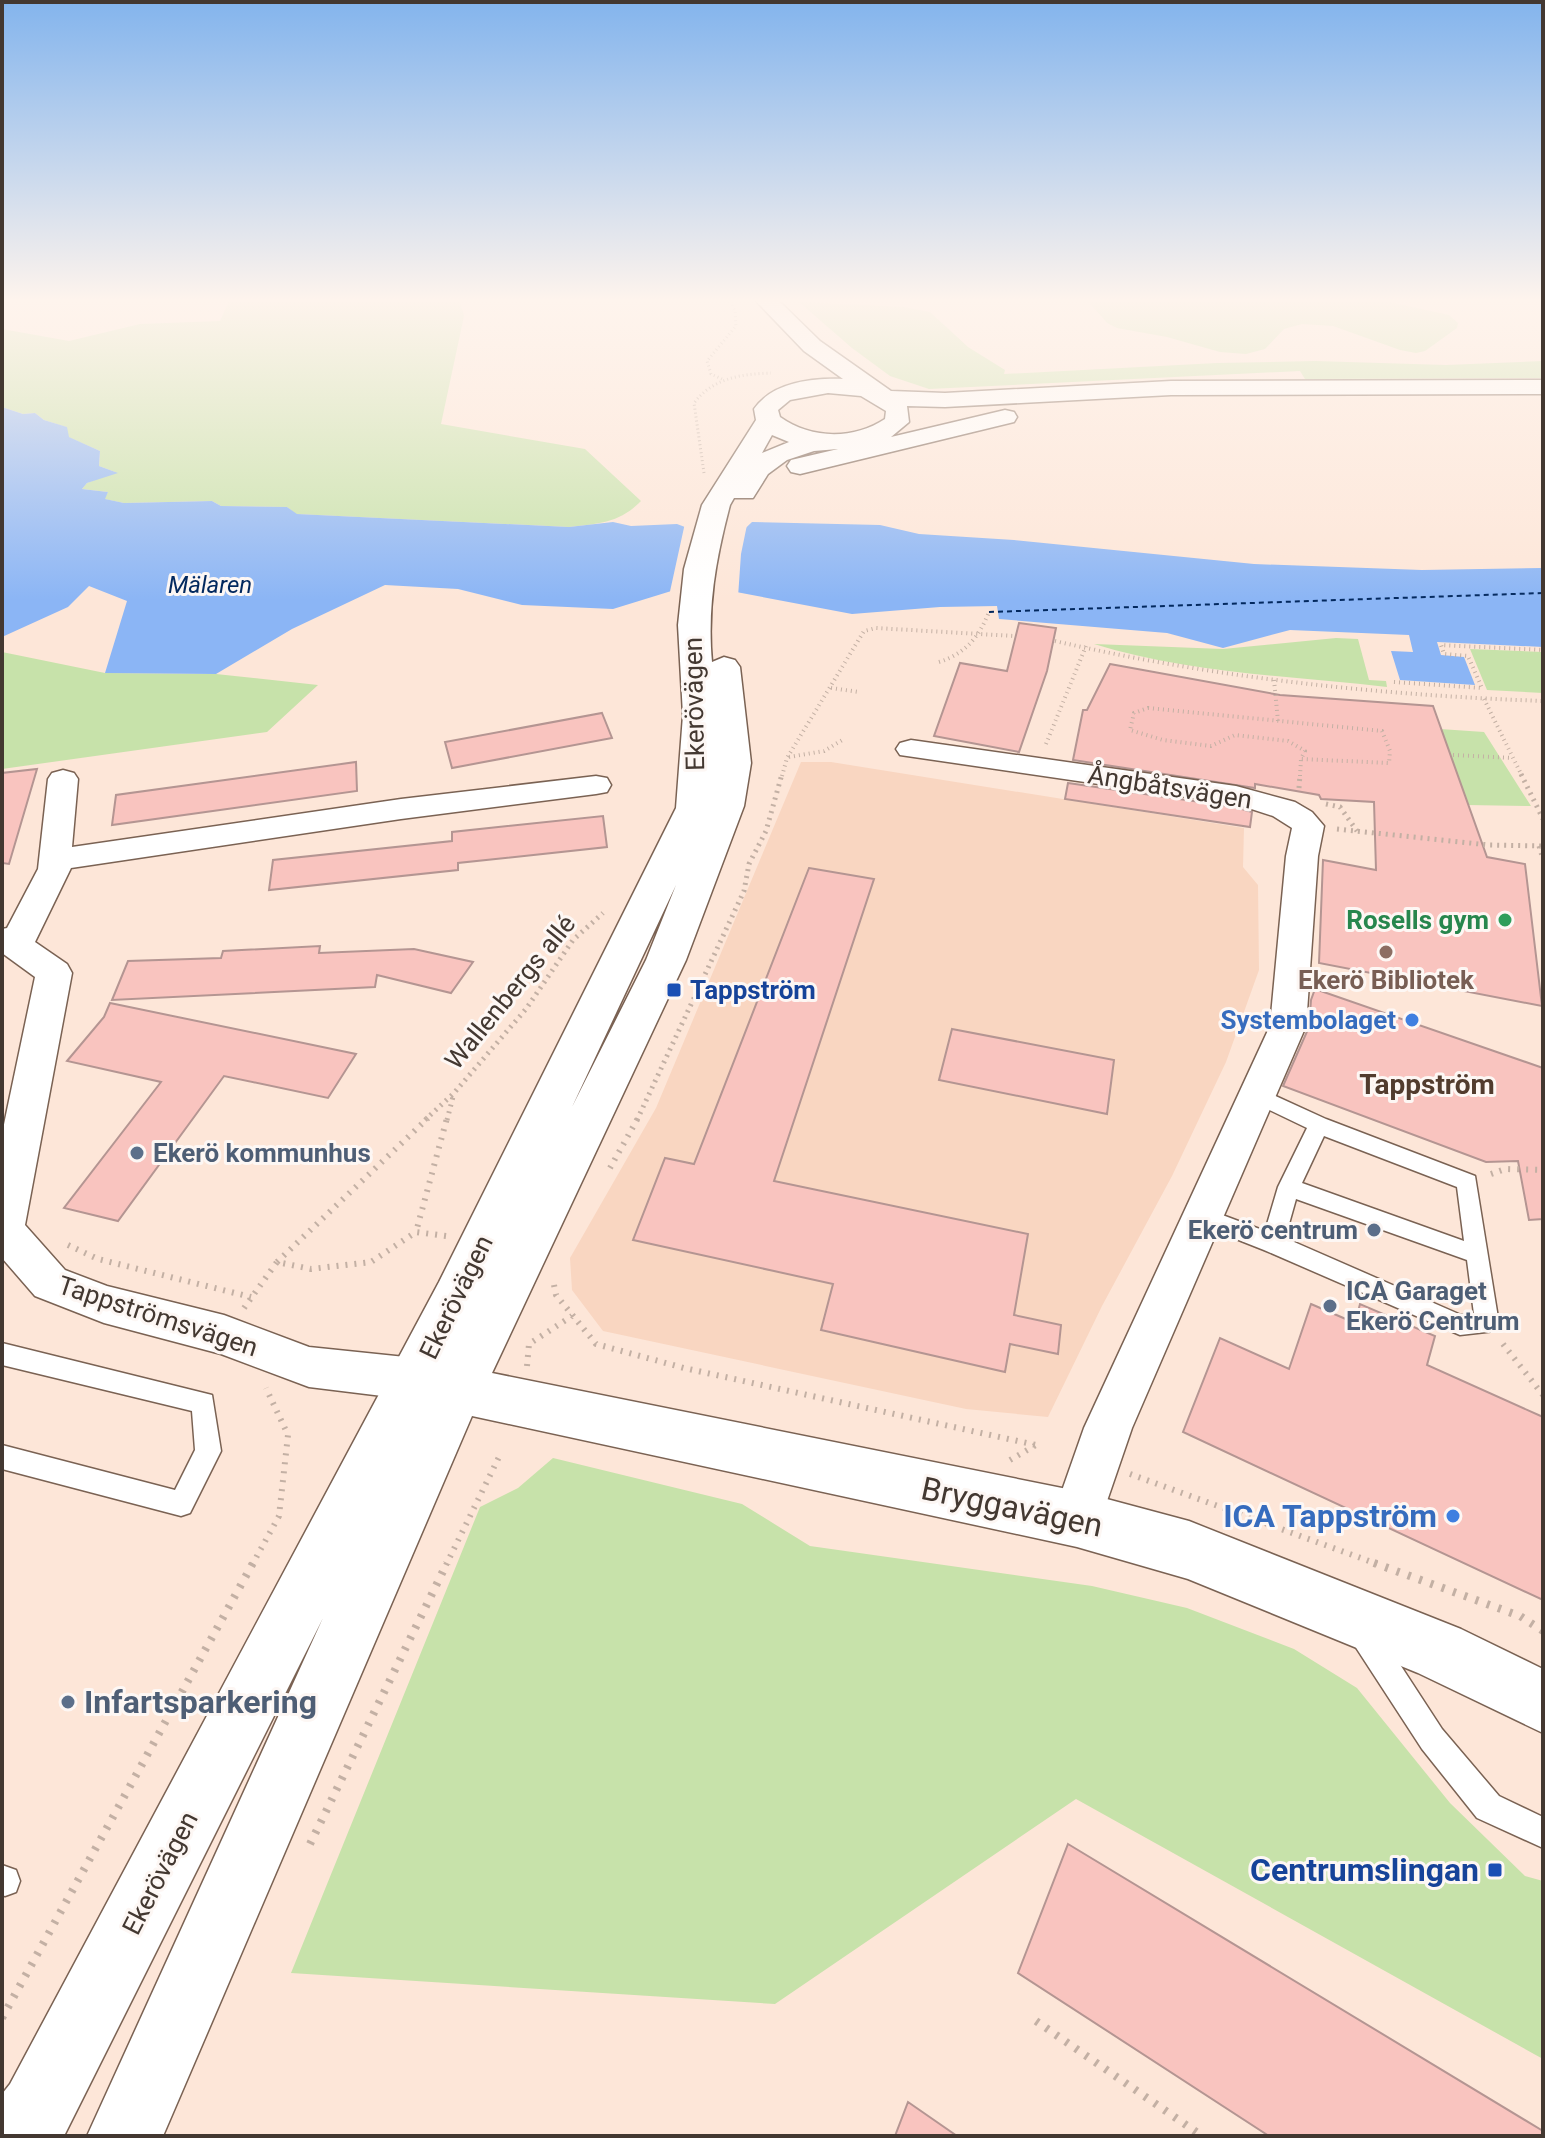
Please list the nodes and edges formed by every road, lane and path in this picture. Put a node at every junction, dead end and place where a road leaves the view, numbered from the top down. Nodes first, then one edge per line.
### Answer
1 (696, 401) edge
2 (773, 401) edge
3 (887, 401) edge
4 (1114, 401) edge
5 (1146, 401) edge
6 (768, 420) junction
7 (885, 431) junction
8 (828, 441) junction
9 (705, 476) dead end
10 (732, 504) junction
11 (989, 612) dead end
12 (982, 633) junction
13 (1014, 636) dead end
14 (1055, 641) dead end
15 (1086, 646) junction
16 (1543, 650) edge
17 (939, 662) dead end
18 (1274, 680) junction
19 (1394, 682) dead end
20 (831, 688) junction
21 (859, 692) dead end
22 (1484, 699) junction
23 (1543, 701) edge
24 (714, 709) junction
25 (1278, 721) junction
26 (844, 739) dead end
27 (911, 749) dead end
28 (1453, 755) dead end
29 (787, 758) junction
30 (1513, 758) junction
31 (1301, 759) junction
32 (1037, 767) junction
33 (63, 779) dead end
34 (596, 785) dead end
35 (1543, 819) edge
36 (1303, 821) junction
37 (1541, 846) edge
38 (1543, 859) edge
39 (55, 860) junction
40 (609, 908) dead end
41 (9, 943) edge
42 (454, 1093) junction
43 (1258, 1096) junction
44 (1319, 1125) junction
45 (1543, 1170) edge
46 (605, 1177) dead end
47 (1467, 1182) junction
48 (1289, 1187) junction
49 (1201, 1216) junction
50 (416, 1232) junction
51 (451, 1236) dead end
52 (61, 1242) dead end
53 (1272, 1243) junction
54 (1478, 1255) junction
55 (277, 1262) junction
56 (551, 1274) dead end
57 (572, 1316) junction
58 (1487, 1324) junction
59 (2, 1354) edge
60 (526, 1371) dead end
61 (262, 1379) dead end
62 (436, 1384) junction
63 (1543, 1395) edge
64 (1036, 1445) dead end
65 (2, 1457) edge
66 (499, 1457) dead end
67 (1122, 1471) dead end
68 (1077, 1519) junction
69 (1350, 1613) junction
70 (1543, 1631) edge
71 (1543, 1702) edge
72 (1543, 1833) edge
73 (305, 1855) dead end
74 (2, 2018) edge
75 (1036, 2021) dead end
76 (16, 2136) edge
77 (125, 2136) edge
78 (1202, 2136) edge

1 - 9 path
2 - 6 main road, Ekerövägen
3 - 7 main road
4 - 7 main road
5 - 10 main road
6 - 8 main road
6 - 10 main road, Ekerövägen
7 - 8 main road
8 - 10 main road, Ekerövägen
10 - 24 main road, Ekerövägen
10 - 24 main road, Ekerövägen
11 - 12 path
12 - 13 path
12 - 17 path
12 - 20 path
14 - 15 path
15 - 18 path
15 - 32 path
16 - 19 path
18 - 22 path
18 - 25 path
20 - 21 path
20 - 29 path
22 - 23 path
22 - 30 path
24 - 62 main road, Ekerövägen
25 - 31 path
25 - 31 path
26 - 29 path
27 - 32 street, Ångbåtsvägen
28 - 30 path
29 - 46 path
30 - 35 path
31 - 36 path
32 - 36 street, Ångbåtsvägen
33 - 39 street
34 - 39 street
36 - 37 path
36 - 43 street
37 - 38 path
39 - 41 street
40 - 42 path, Wallenbergs allé
41 - 62 street, Tappströmsvägen
42 - 50 path
42 - 55 path, Wallenbergs allé
43 - 44 lane
43 - 49 street
44 - 47 lane
44 - 48 lane
45 - 47 path
47 - 54 lane
48 - 53 lane
48 - 54 lane
49 - 53 lane
49 - 68 street
50 - 51 path
50 - 55 path
52 - 55 path, Wallenbergs allé
53 - 58 lane
54 - 58 lane
56 - 57 path
57 - 60 path
57 - 64 path
58 - 63 path
59 - 65 lane
61 - 74 path
62 - 68 main road, Bryggavägen
62 - 76 main road, Ekerövägen
62 - 77 main road, Ekerövägen
66 - 73 path
67 - 70 path
68 - 69 main road, Bryggavägen
69 - 71 main road, Bryggavägen
69 - 72 lane
75 - 78 path

